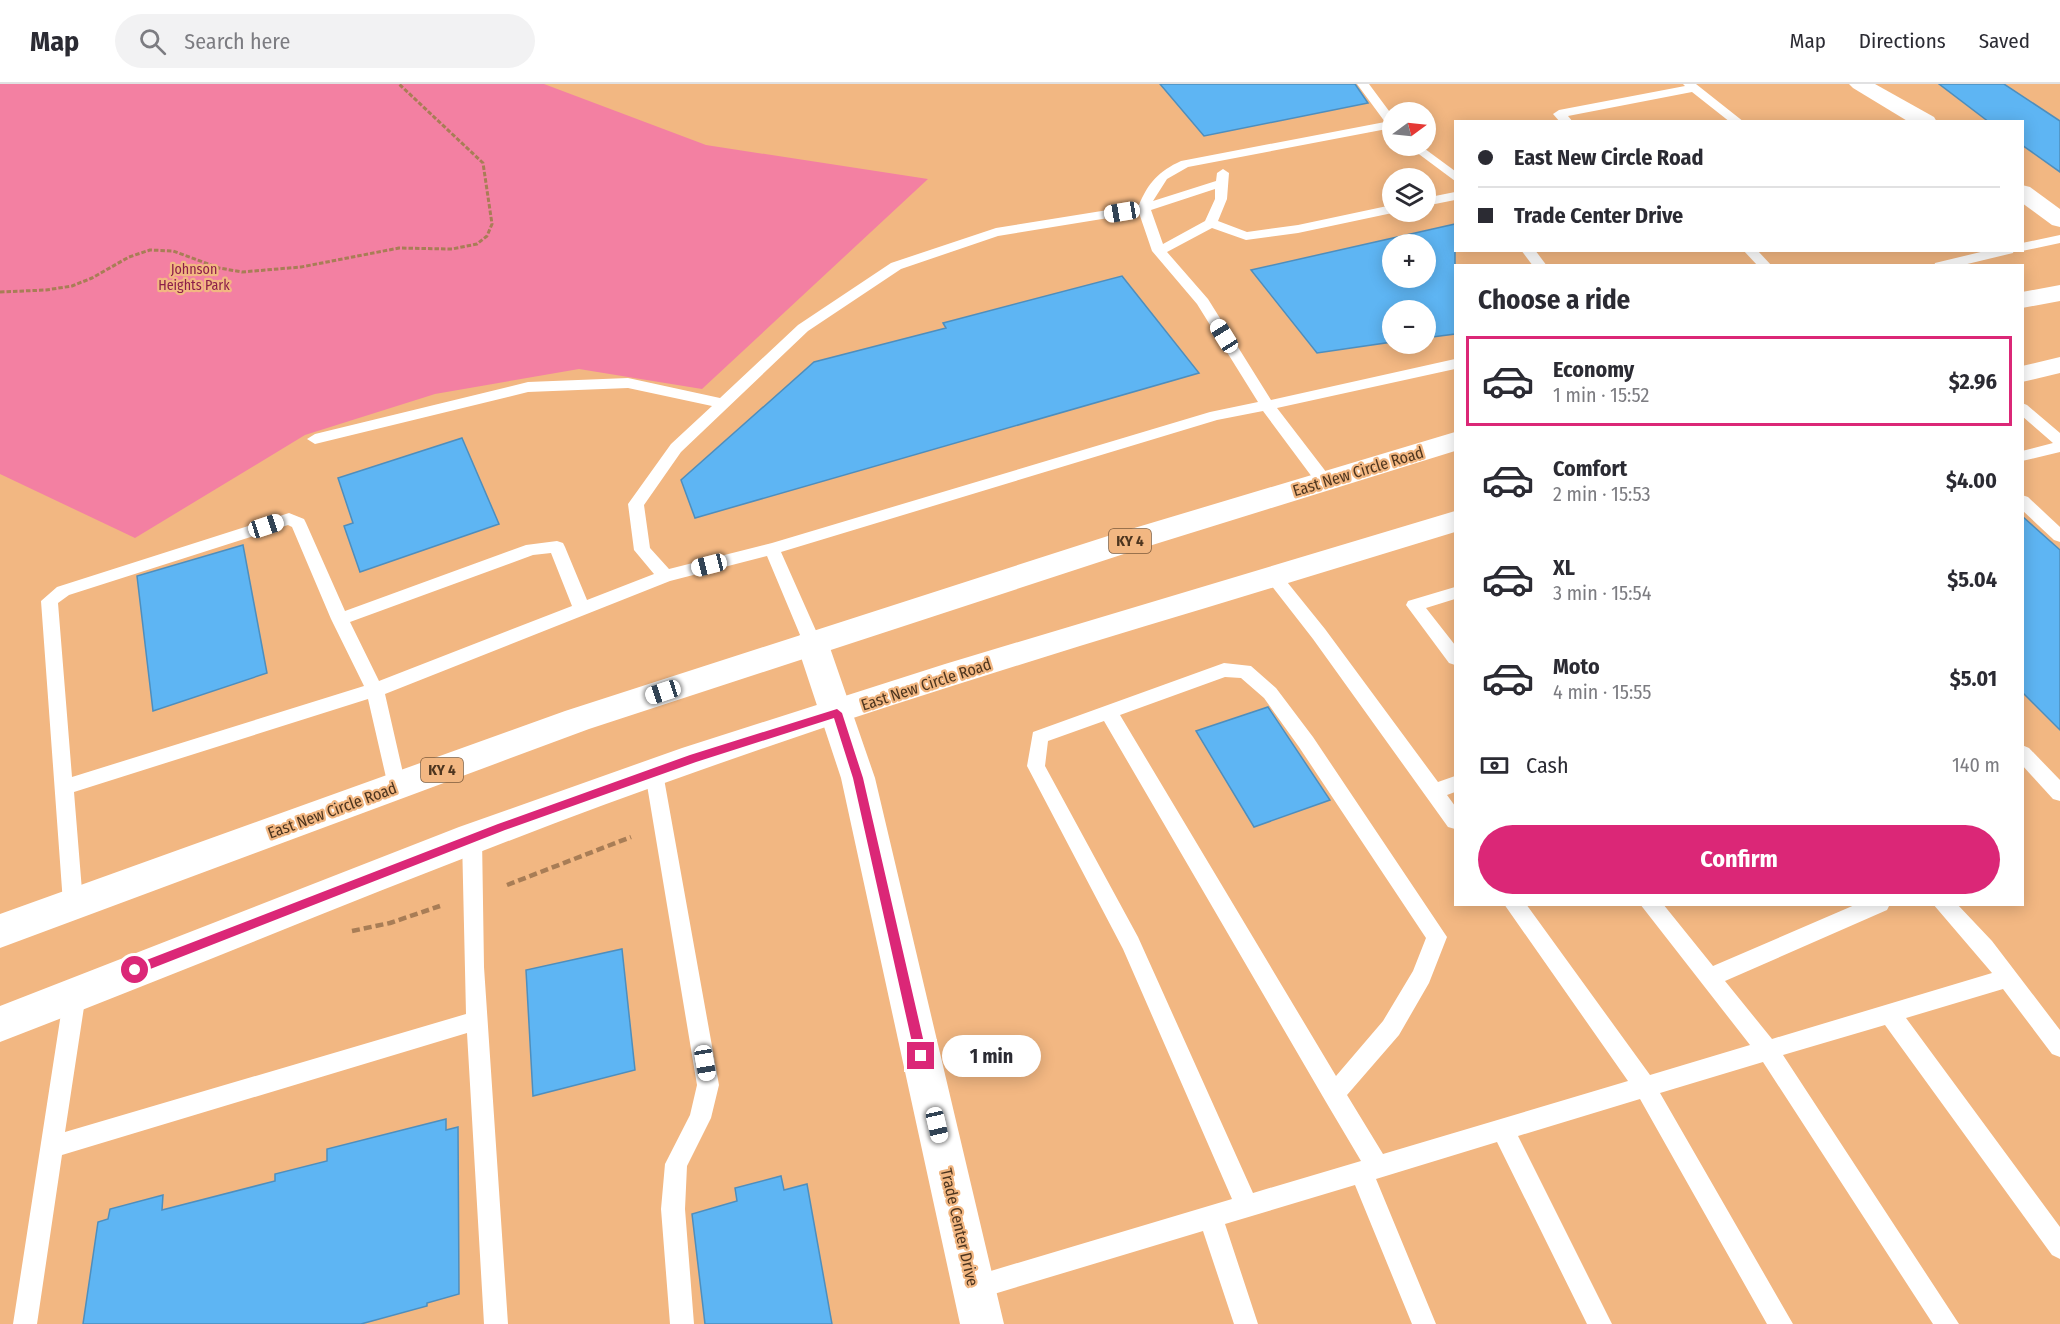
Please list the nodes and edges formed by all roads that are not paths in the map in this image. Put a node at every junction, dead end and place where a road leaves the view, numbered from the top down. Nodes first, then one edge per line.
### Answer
1 (1363, 84) edge
2 (1860, 84) edge
3 (1691, 86) edge
4 (1382, 110) edge
5 (1565, 120) edge
6 (1735, 120) edge
7 (1923, 120) edge
8 (1382, 126) edge
9 (1225, 156) junction
10 (1427, 156) edge
11 (1454, 176) edge
12 (1222, 183) junction
13 (2024, 193) edge
14 (1454, 196) edge
15 (1436, 200) edge
16 (1143, 208) junction
17 (1382, 211) edge
18 (2060, 220) edge
19 (1211, 223) junction
20 (2060, 239) edge
21 (2024, 247) edge
22 (1159, 251) junction
23 (1529, 252) edge
24 (1751, 252) edge
25 (2000, 252) edge
26 (1539, 264) edge
27 (1764, 264) edge
28 (1948, 264) edge
29 (2060, 293) edge
30 (2024, 300) edge
31 (1454, 364) edge
32 (2060, 365) edge
33 (2024, 374) edge
34 (723, 404) junction
35 (1267, 405) junction
36 (2024, 410) edge
37 (315, 439) dead end
38 (1454, 441) edge
39 (2057, 449) edge
40 (2024, 456) edge
41 (1324, 481) junction
42 (2024, 503) edge
43 (1454, 521) edge
44 (2060, 536) edge
45 (772, 549) junction
46 (666, 576) junction
47 (1273, 576) junction
48 (1454, 593) edge
49 (582, 610) junction
50 (340, 619) junction
51 (812, 642) junction
52 (1454, 657) edge
53 (375, 690) junction
54 (1108, 711) junction
55 (837, 713) junction
56 (2024, 755) edge
57 (654, 773) junction
58 (1454, 784) edge
59 (397, 786) junction
60 (64, 788) junction
61 (1434, 792) junction
62 (2060, 793) edge
63 (1454, 820) edge
64 (472, 838) junction
65 (73, 903) junction
66 (1515, 906) edge
67 (1652, 906) edge
68 (1875, 906) edge
69 (1945, 906) edge
70 (0, 931) edge
71 (1708, 978) junction
72 (2008, 978) junction
73 (75, 994) junction
74 (1890, 1014) junction
75 (478, 1020) junction
76 (0, 1023) edge
77 (2060, 1047) edge
78 (1768, 1051) junction
79 (1645, 1088) junction
80 (1334, 1094) junction
81 (1503, 1130) junction
82 (52, 1147) junction
83 (1370, 1171) junction
84 (1247, 1207) junction
85 (1211, 1218) junction
86 (2060, 1247) edge
87 (974, 1288) junction
88 (25, 1324) edge
89 (496, 1324) edge
90 (682, 1324) edge
91 (982, 1324) edge
92 (1246, 1324) edge
93 (1424, 1324) edge
94 (1600, 1324) edge
95 (1781, 1324) edge
96 (1947, 1324) edge

1 - 4 lane
2 - 7 main road
3 - 5 lane
3 - 6 lane
8 - 9 lane
9 - 12 lane
9 - 16 lane
10 - 11 lane
12 - 16 lane
12 - 19 lane
13 - 18 main road
14 - 15 lane
16 - 22 lane
16 - 34 lane
17 - 19 lane
19 - 22 lane
20 - 21 lane
22 - 35 lane
23 - 26 lane
24 - 27 lane
25 - 28 lane
29 - 30 main road
31 - 35 lane
32 - 33 main road
34 - 37 lane
34 - 46 lane
35 - 41 lane
35 - 45 lane
36 - 39 lane
38 - 41 main road, East New Circle Road / KY 4
39 - 40 lane
41 - 51 main road, East New Circle Road / KY 4
42 - 44 lane
43 - 47 main road, East New Circle Road
45 - 46 lane
45 - 51 lane
46 - 49 lane
47 - 55 main road, East New Circle Road
47 - 61 lane
48 - 52 lane
49 - 50 lane
49 - 53 lane
50 - 53 lane
50 - 60 lane
51 - 55 main road, Trade Center Drive
51 - 59 main road, East New Circle Road / KY 4
53 - 59 lane
53 - 60 lane
54 - 80 lane
54 - 80 lane
54 - 84 lane
55 - 57 main road, East New Circle Road
55 - 87 main road, Trade Center Drive
56 - 62 lane
57 - 64 main road, East New Circle Road
57 - 90 lane
58 - 61 lane
59 - 65 main road, East New Circle Road / KY 4
60 - 65 lane
61 - 63 lane
64 - 73 main road, East New Circle Road
64 - 75 lane
65 - 70 main road, East New Circle Road / KY 4
66 - 79 lane
67 - 71 lane
68 - 71 lane
69 - 72 lane
71 - 78 lane
72 - 74 lane
72 - 77 lane
73 - 76 main road, East New Circle Road
73 - 82 lane
74 - 78 lane
74 - 86 lane
75 - 82 lane
75 - 89 lane
78 - 79 lane
78 - 96 lane
79 - 81 lane
79 - 95 lane
80 - 83 lane
81 - 83 lane
81 - 94 lane
82 - 88 lane
83 - 84 lane
83 - 93 lane
84 - 85 lane
85 - 87 lane
85 - 92 lane
87 - 91 main road, Trade Center Drive

